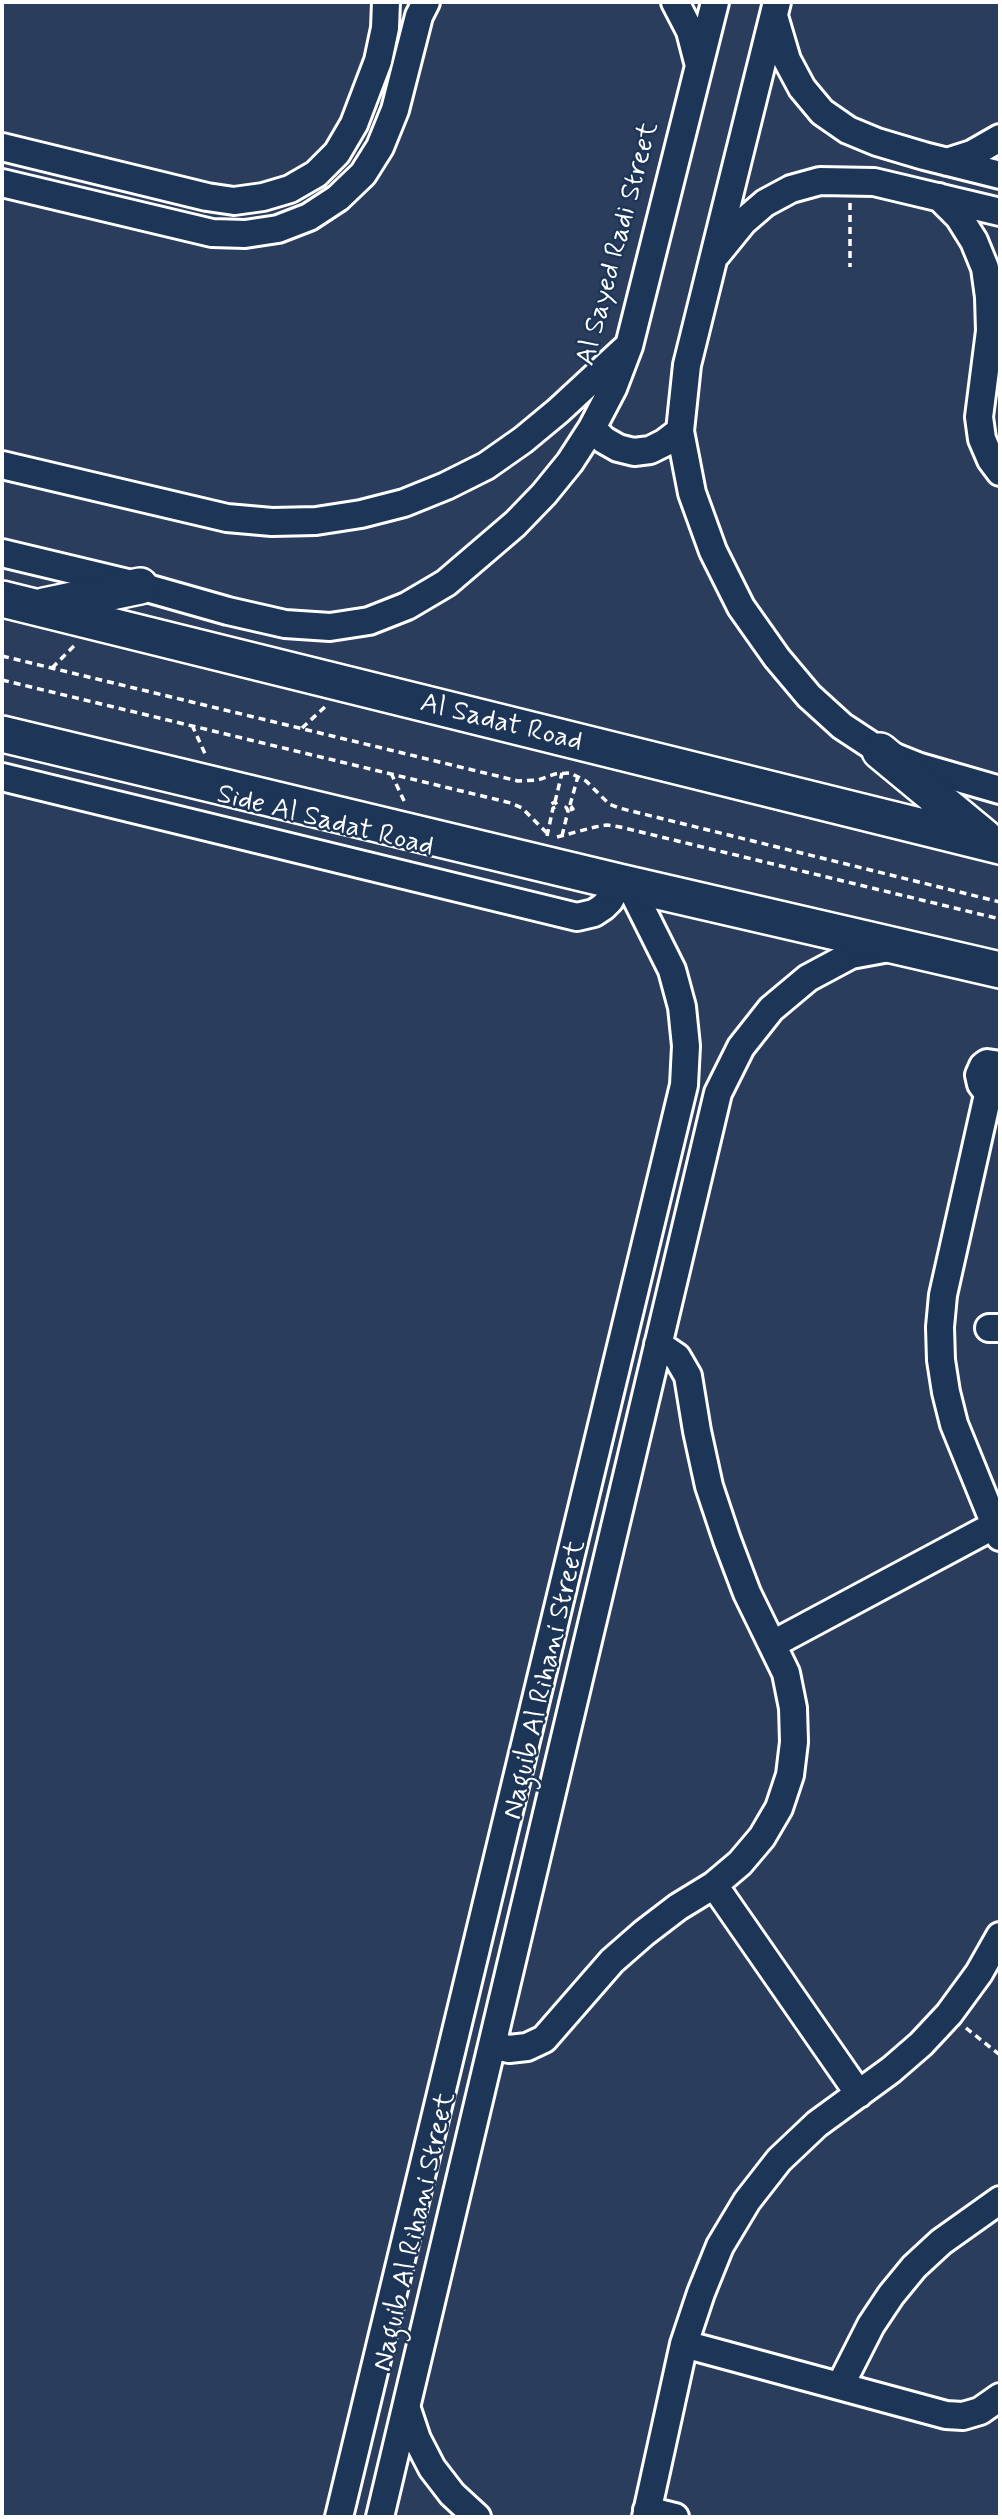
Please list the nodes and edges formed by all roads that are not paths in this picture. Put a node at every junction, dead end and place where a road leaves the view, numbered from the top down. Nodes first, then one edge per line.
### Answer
1 (387, 2) edge
2 (426, 2) edge
3 (675, 2) edge
4 (715, 2) edge
5 (775, 7) edge
6 (699, 66) junction
7 (1000, 138) edge
8 (2, 147) edge
9 (935, 159) junction
10 (1000, 175) edge
11 (2, 183) edge
12 (927, 194) junction
13 (1000, 212) edge
14 (712, 260) junction
15 (995, 320) edge
16 (629, 346) junction
17 (592, 428) junction
18 (680, 431) junction
19 (2, 465) edge
20 (1000, 472) edge
21 (2, 553) edge
22 (140, 586) junction
23 (2, 599) edge
24 (36, 608) junction
25 (2, 734) edge
26 (880, 751) junction
27 (2, 777) edge
28 (1000, 790) edge
29 (996, 845) edge
30 (624, 883) junction
31 (896, 946) junction
32 (1000, 970) edge
33 (997, 1071) edge
34 (684, 1085) junction
35 (718, 1093) junction
36 (658, 1344) junction
37 (998, 1531) edge
38 (773, 1644) junction
39 (714, 1885) junction
40 (1000, 1936) edge
41 (477, 1945) junction
42 (513, 1954) junction
43 (492, 2045) junction
44 (859, 2094) junction
45 (1000, 2200) edge
46 (684, 2343) junction
47 (840, 2386) junction
48 (1000, 2397) edge
49 (407, 2408) junction
50 (646, 2514) edge
51 (339, 2517) edge
52 (380, 2517) edge
53 (477, 2517) edge
54 (675, 2517) edge

1 - 8 street
2 - 11 street
3 - 6 street
4 - 6 street, Al Sayed Radi Street
5 - 9 street
5 - 14 street
6 - 16 street, Al Sayed Radi Street
7 - 9 street
9 - 10 street
9 - 12 street
12 - 13 street
12 - 14 street
12 - 15 street
14 - 18 street
15 - 20 street
16 - 17 street, Al Sayed Radi Street
16 - 19 street
17 - 18 street
17 - 22 street, Al Sayed Radi Street
18 - 26 street
21 - 22 street
22 - 24 main road
23 - 24 main road, Al Sadat Road
24 - 29 main road, Al Sadat Road
25 - 30 main road
26 - 28 street
26 - 29 main road
27 - 30 street, Side Al Sadat Road
30 - 31 main road
30 - 34 street, Naguib Al Rihani Street
31 - 32 main road
31 - 35 street, Naguib Al Rihani Street
33 - 37 street
34 - 35 street
34 - 41 street, Naguib Al Rihani Street
35 - 36 street, Naguib Al Rihani Street
36 - 38 street
36 - 42 street, Naguib Al Rihani Street
37 - 38 street
38 - 39 street
39 - 43 street
39 - 44 street
40 - 44 street
41 - 42 street
41 - 51 street, Naguib Al Rihani Street
42 - 43 street, Naguib Al Rihani Street
43 - 49 street, Naguib Al Rihani Street
44 - 46 street
45 - 47 street
46 - 47 street
46 - 50 street
47 - 48 street
49 - 52 street, Naguib Al Rihani Street
49 - 53 street
50 - 54 street

